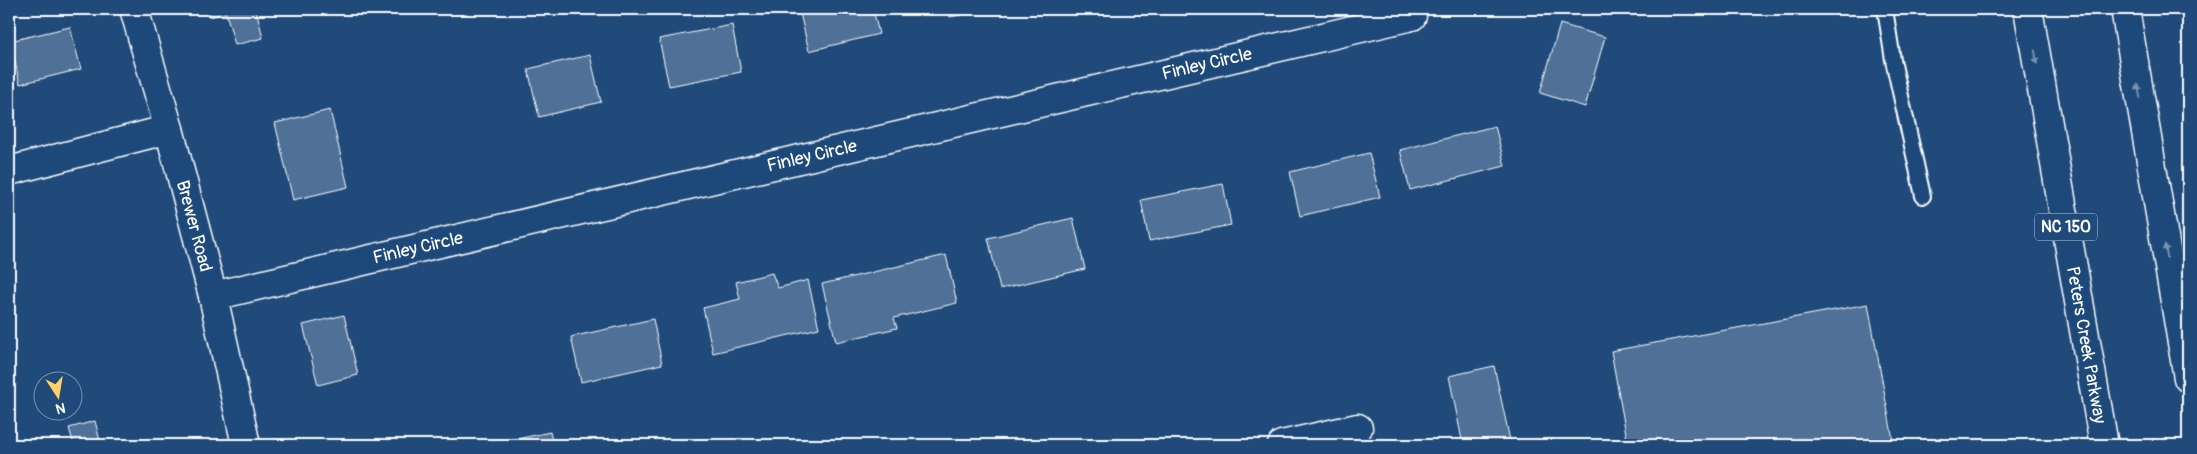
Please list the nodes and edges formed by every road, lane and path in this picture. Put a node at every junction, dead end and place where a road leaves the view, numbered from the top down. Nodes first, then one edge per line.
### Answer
1 (134, 9) edge
2 (1884, 9) edge
3 (2028, 9) edge
4 (2125, 9) edge
5 (1412, 16) dead end
6 (169, 129) junction
7 (9, 171) edge
8 (1923, 196) dead end
9 (213, 296) junction
10 (2188, 378) edge
11 (1358, 428) dead end
12 (246, 445) edge
13 (1282, 445) edge
14 (2104, 445) edge

1 - 6 street, Brewer Road
2 - 8 lane
3 -> 14 street, Peters Creek Parkway / NC 150
10 -> 4 street
5 - 9 street, Finley Circle
6 - 7 street
6 - 9 street, Brewer Road
9 - 12 street, Brewer Road
11 - 13 street

